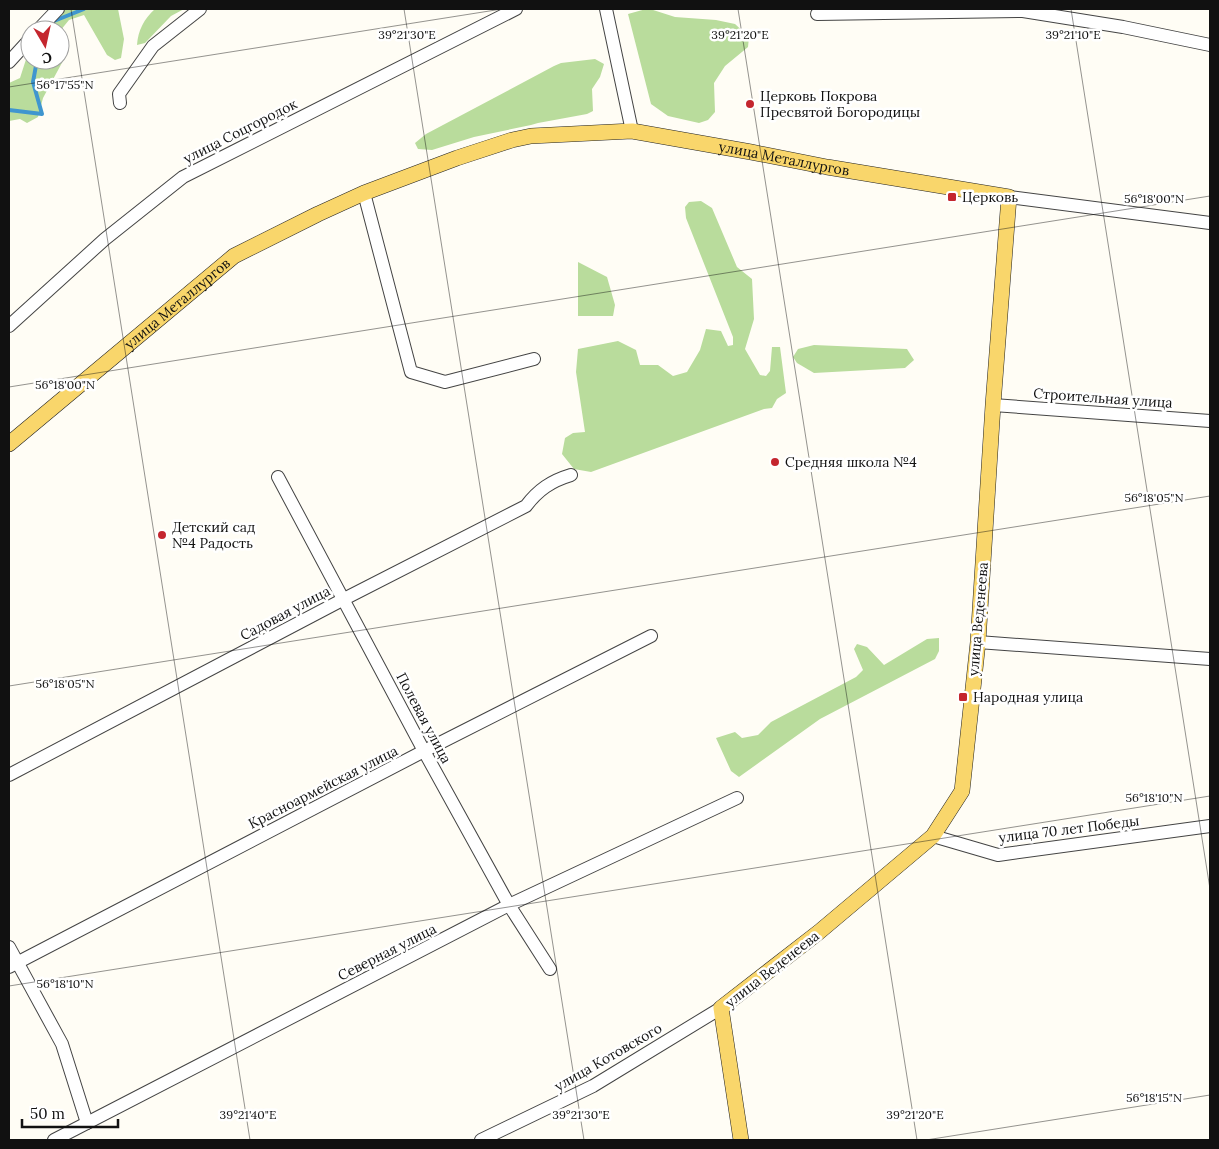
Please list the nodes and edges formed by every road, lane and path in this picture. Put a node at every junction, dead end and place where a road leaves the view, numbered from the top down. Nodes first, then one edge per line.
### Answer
1 (58, 9) edge
2 (200, 9) edge
3 (516, 9) edge
4 (606, 9) edge
5 (817, 14) dead end
6 (48, 20) edge
7 (1210, 45) edge
8 (20, 50) edge
9 (9, 62) edge
10 (120, 103) dead end
11 (632, 131) junction
12 (364, 193) junction
13 (1009, 197) junction
14 (1210, 223) edge
15 (9, 326) edge
16 (534, 359) dead end
17 (993, 405) junction
18 (1210, 421) edge
19 (9, 444) edge
20 (571, 475) dead end
21 (278, 477) dead end
22 (344, 599) junction
23 (651, 636) dead end
24 (978, 642) junction
25 (1210, 659) edge
26 (424, 751) junction
27 (9, 775) edge
28 (737, 798) dead end
29 (1210, 826) edge
30 (933, 836) junction
31 (509, 905) junction
32 (9, 947) edge
33 (13, 965) edge
34 (550, 970) dead end
35 (721, 1008) junction
36 (88, 1123) junction
37 (54, 1140) edge
38 (481, 1140) edge
39 (742, 1140) edge

1 - 6 street
2 - 10 street
3 - 15 street, улица Соцгородок
4 - 11 street
5 - 7 street
8 - 9 street
11 - 12 main road, улица Металлургов
11 - 13 main road, улица Металлургов
12 - 16 street
12 - 19 main road, улица Металлургов
13 - 14 street, улица Металлургов
13 - 17 main road, улица Веденеева
17 - 18 street, Строительная улица
17 - 24 main road, улица Веденеева
20 - 22 street, Садовая улица
21 - 22 street, Полевая улица
22 - 26 street, Полевая улица
22 - 27 street, Садовая улица
23 - 26 street, Красноармейская улица
24 - 25 street
24 - 30 main road, улица Веденеева
26 - 31 street, Полевая улица
26 - 33 street, Красноармейская улица
28 - 31 street, Северная улица
29 - 30 street, улица 70 лет Победы
30 - 35 main road, улица Веденеева
31 - 34 street, Полевая улица
31 - 36 street, Северная улица
32 - 33 street
33 - 36 street
35 - 38 street, улица Котовского
35 - 39 main road, улица Веденеева
36 - 37 street, Северная улица

